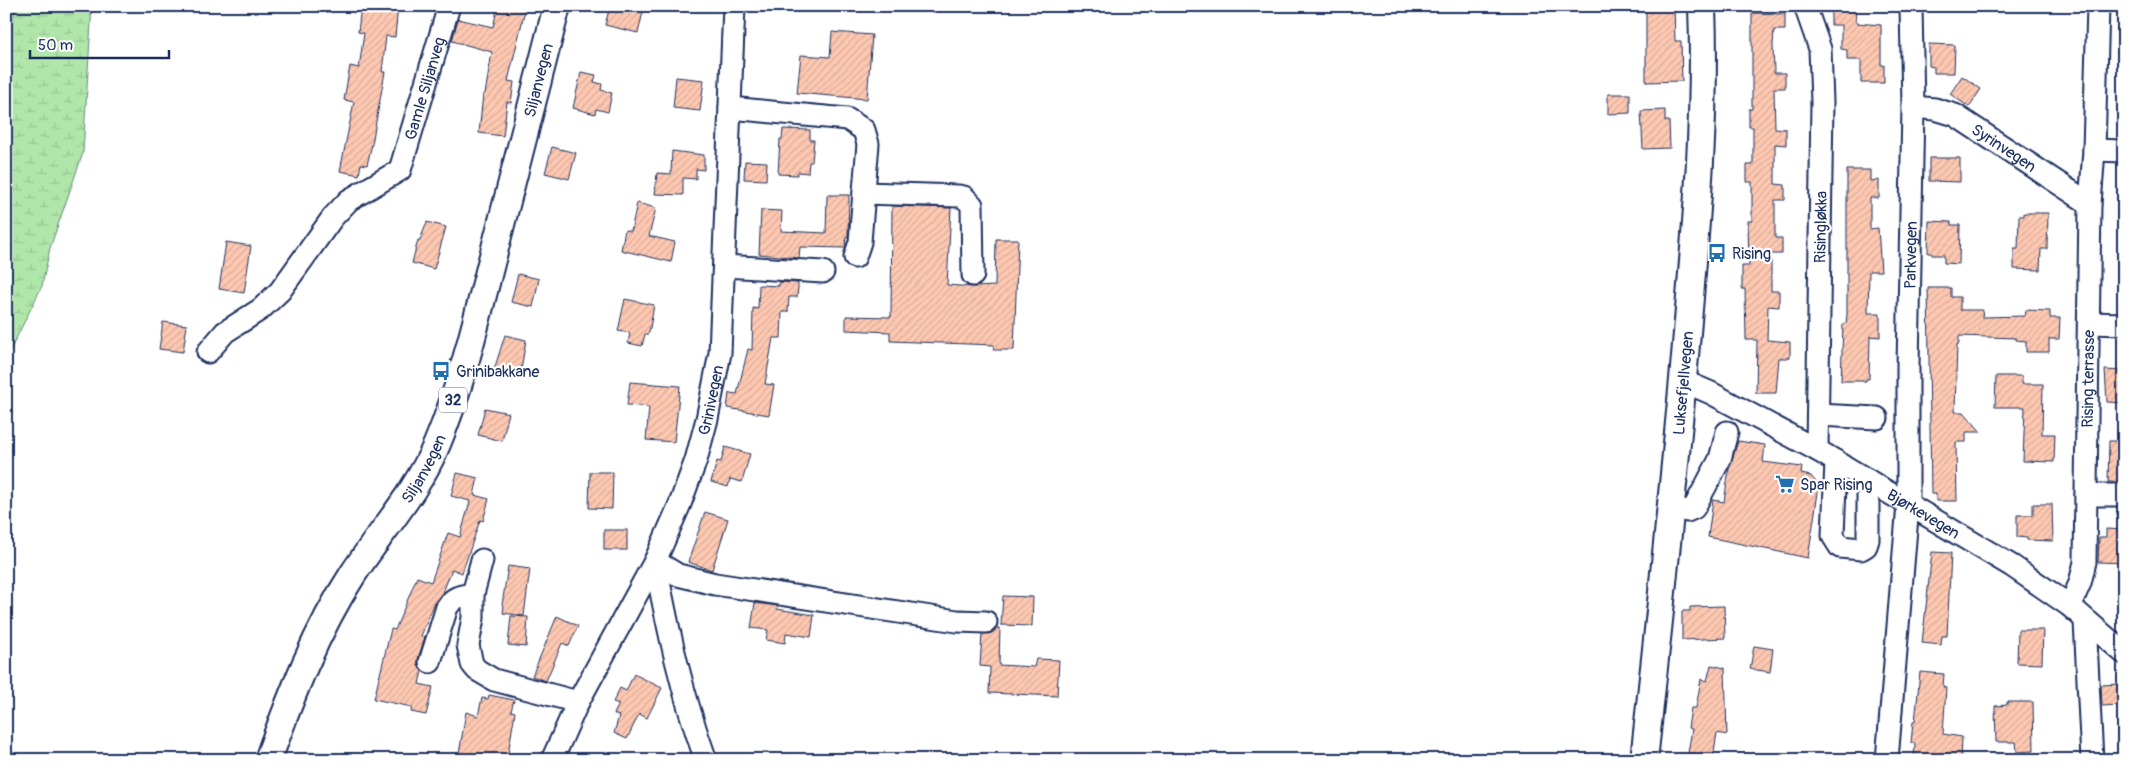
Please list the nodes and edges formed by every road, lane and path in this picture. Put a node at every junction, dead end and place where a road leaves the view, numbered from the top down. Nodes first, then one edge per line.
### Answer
1 (449, 6) edge
2 (557, 6) edge
3 (734, 6) edge
4 (1702, 6) edge
5 (1805, 6) edge
6 (1911, 6) edge
7 (2098, 6) edge
8 (1913, 107) junction
9 (730, 108) junction
10 (2094, 150) junction
11 (2124, 151) edge
12 (864, 193) junction
13 (2090, 204) junction
14 (855, 257) dead end
15 (724, 266) junction
16 (823, 272) dead end
17 (973, 275) dead end
18 (2089, 323) junction
19 (2124, 324) edge
20 (208, 352) dead end
21 (1684, 381) junction
22 (1818, 415) junction
23 (1877, 418) dead end
24 (1726, 432) dead end
25 (1817, 450) junction
26 (1836, 461) junction
27 (1868, 480) junction
28 (2086, 494) junction
29 (2124, 495) edge
30 (1908, 504) junction
31 (1670, 508) junction
32 (482, 560) dead end
33 (655, 561) junction
34 (473, 594) junction
35 (2070, 606) junction
36 (2086, 621) junction
37 (986, 622) dead end
38 (2124, 653) edge
39 (430, 662) dead end
40 (578, 702) junction
41 (268, 760) edge
42 (552, 760) edge
43 (706, 760) edge
44 (1644, 760) edge
45 (1888, 760) edge
46 (2092, 760) edge

1 - 20 street, Gamle Siljanveg
2 - 41 main road, Siljanvegen / 32
3 - 9 street, Grinivegen
4 - 21 main road, Luksefjellvegen
5 - 22 street, Risingløkka
6 - 8 street, Parkvegen
7 - 10 street, Rising terrasse
8 - 13 street, Syrinvegen
8 - 30 street, Parkvegen
9 - 12 street
9 - 15 street, Grinivegen
10 - 11 street
10 - 13 street, Rising terrasse
12 - 14 street
12 - 17 street
13 - 18 street, Rising terrasse
15 - 16 street
15 - 33 street, Grinivegen
18 - 19 street
18 - 28 street, Rising terrasse
21 - 25 street, Bjørkevegen
21 - 31 main road, Luksefjellvegen
22 - 23 street
22 - 25 street, Risingløkka
24 - 31 street
25 - 26 street, Bjørkevegen
26 - 27 street, Bjørkevegen
26 - 27 street
27 - 30 street, Bjørkevegen
28 - 29 street
28 - 35 street, Rising terrasse
30 - 35 street, Bjørkevegen
30 - 45 street, Parkvegen
31 - 44 main road, Luksefjellvegen
32 - 34 street
33 - 37 street
33 - 40 street, Grinivegen
33 - 43 street
34 - 39 street
34 - 40 street
35 - 36 street, Bjørkevegen
36 - 38 street, Bjørkevegen
36 - 46 street
40 - 42 street, Grinivegen

